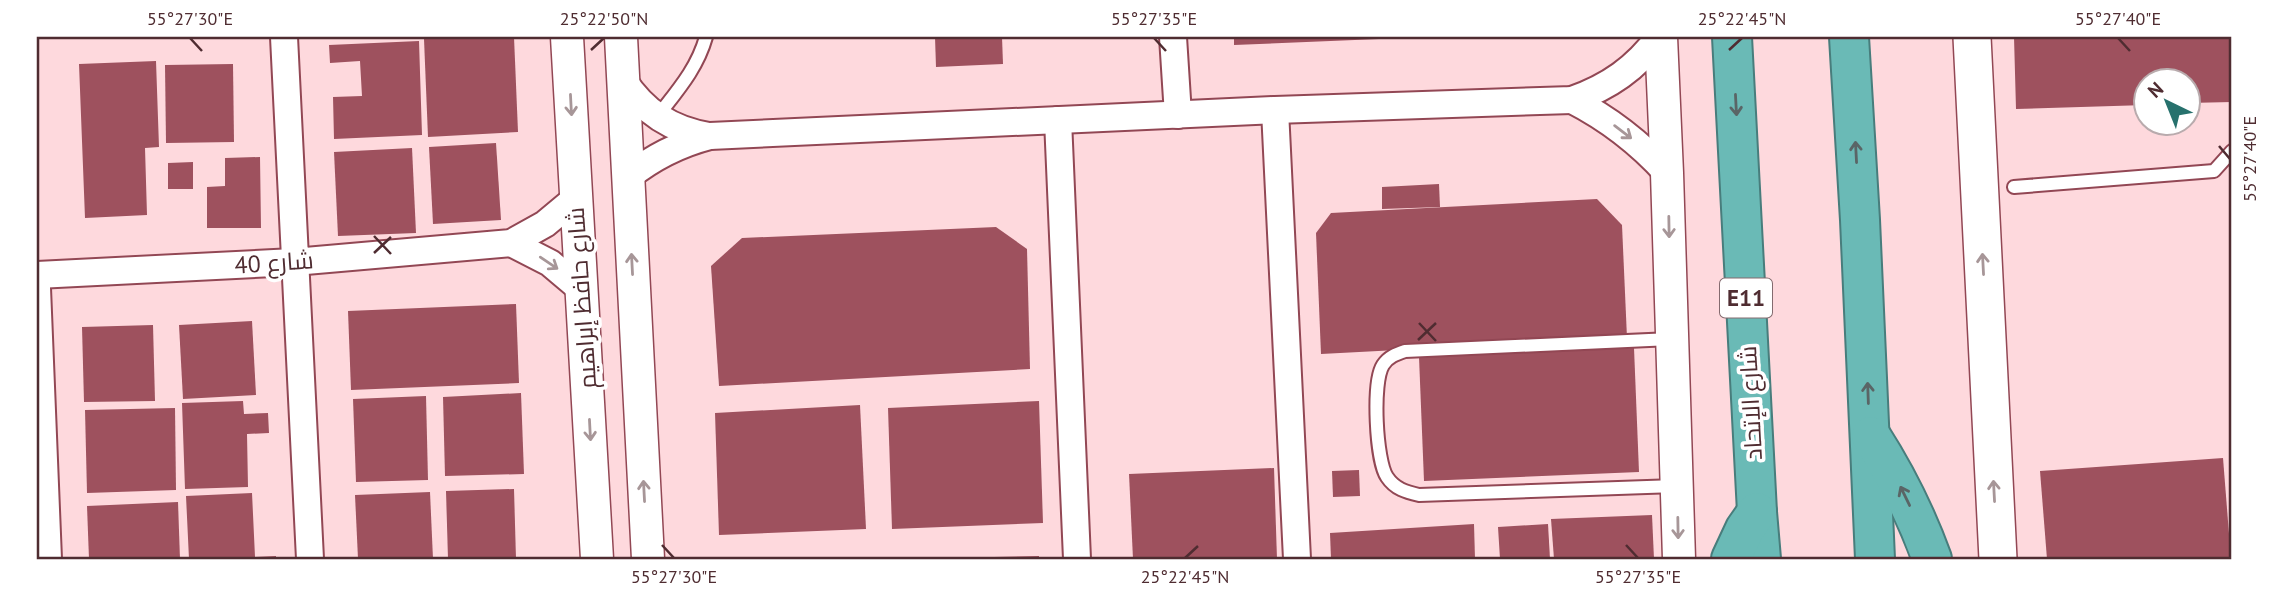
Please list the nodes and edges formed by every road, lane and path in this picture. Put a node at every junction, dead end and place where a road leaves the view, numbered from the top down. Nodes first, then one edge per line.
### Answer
1 (284, 37) edge
2 (567, 37) edge
3 (621, 37) edge
4 (706, 37) edge
5 (1173, 37) edge
6 (1660, 37) edge
7 (1732, 37) edge
8 (1849, 37) edge
9 (1972, 37) edge
10 (623, 80) junction
11 (1572, 100) junction
12 (1275, 110) junction
13 (1178, 115) junction
14 (657, 117) junction
15 (1058, 120) junction
16 (710, 136) junction
17 (2232, 151) edge
18 (1667, 173) junction
19 (628, 177) junction
20 (2014, 187) dead end
21 (575, 199) junction
22 (511, 243) junction
23 (294, 262) junction
24 (37, 275) edge
25 (37, 288) edge
26 (582, 290) junction
27 (1671, 339) junction
28 (1870, 433) junction
29 (1678, 486) junction
30 (1757, 512) junction
31 (44, 549) edge
32 (310, 559) edge
33 (597, 559) edge
34 (648, 559) edge
35 (1077, 559) edge
36 (1297, 559) edge
37 (1679, 559) edge
38 (1731, 559) edge
39 (1761, 559) edge
40 (1875, 559) edge
41 (1932, 559) edge
42 (1997, 559) edge

1 - 23 street
2 -> 21 street, شارع حافظ إبراهيم
3 - 10 street, شارع حافظ إبراهيم
4 - 14 lane
5 - 13 street
6 - 11 street
6 - 18 street
7 -> 30 highway, شارع الإتحاد / E11
28 -> 8 highway
42 -> 9 main road
10 - 14 street
10 - 19 street, شارع حافظ إبراهيم
11 - 12 street
11 -> 18 street
12 - 13 street
12 - 36 street
13 - 15 street
14 - 16 street
15 - 16 street
15 - 35 street
16 - 19 street
17 - 20 lane
18 -> 27 street
34 -> 19 street, شارع حافظ إبراهيم
21 - 22 street, شارع 40
21 - 26 street, شارع حافظ إبراهيم
22 - 23 street, شارع 40
22 -> 26 street
23 - 24 street, شارع 40
23 - 32 street
25 - 31 street
26 -> 33 street, شارع حافظ إبراهيم
27 - 29 street
27 - 29 lane
28 - 40 highway
41 -> 28 highway
29 -> 37 street
30 - 38 highway
30 - 39 highway, شارع الإتحاد / E11

